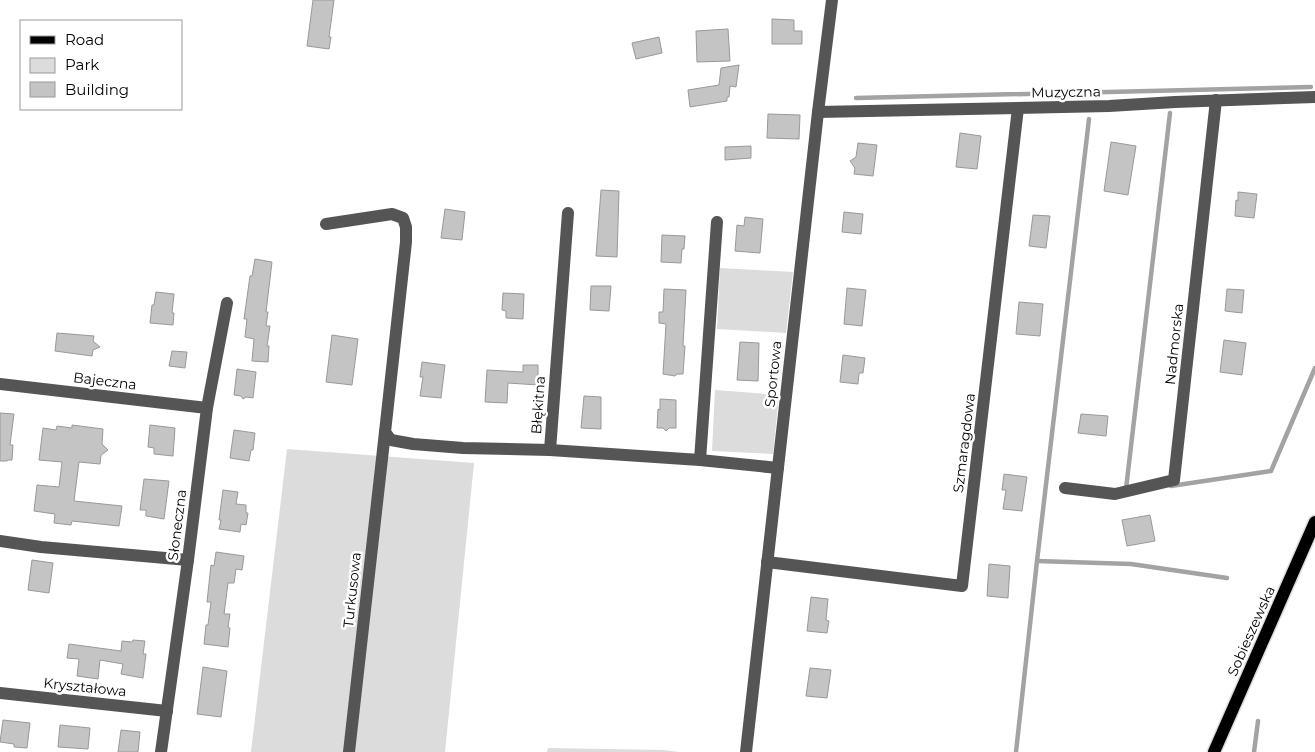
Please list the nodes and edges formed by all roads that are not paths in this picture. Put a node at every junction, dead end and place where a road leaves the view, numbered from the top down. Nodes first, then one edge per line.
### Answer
1 (832, 0) edge
2 (1315, 97) edge
3 (1216, 100) junction
4 (1018, 108) junction
5 (818, 112) junction
6 (568, 213) dead end
7 (717, 222) dead end
8 (326, 224) dead end
9 (226, 302) dead end
10 (0, 384) edge
11 (207, 408) junction
12 (385, 432) junction
13 (550, 450) junction
14 (700, 460) junction
15 (778, 468) junction
16 (1065, 488) dead end
17 (1315, 522) edge
18 (0, 541) edge
19 (188, 560) junction
20 (767, 562) junction
21 (0, 693) edge
22 (167, 711) junction
23 (161, 752) edge
24 (349, 752) edge
25 (746, 752) edge
26 (1214, 752) edge

1 - 5 street, Sportowa
2 - 3 street, Muzyczna
3 - 4 street, Muzyczna
3 - 16 street, Nadmorska
4 - 5 street, Muzyczna
4 - 20 street, Szmaragdowa
5 - 15 street, Sportowa
6 - 13 street, Błękitna
7 - 14 street
8 - 12 street, Turkusowa
9 - 11 street, Słoneczna
10 - 11 street, Bajeczna
11 - 19 street, Słoneczna
12 - 13 street
12 - 24 street, Turkusowa
13 - 14 street, Błękitna
14 - 15 street, Błękitna
15 - 20 street, Sportowa
17 - 26 main road, Sobieszewska
18 - 19 street
19 - 22 street, Słoneczna
20 - 25 street, Sportowa
21 - 22 street, Kryształowa
22 - 23 street, Słoneczna

